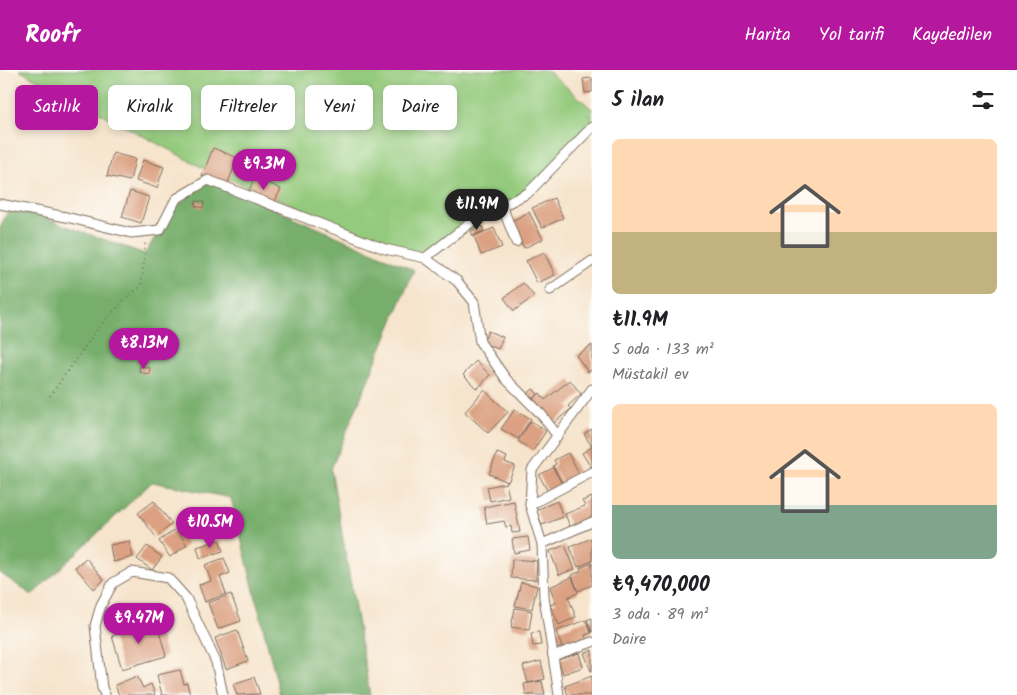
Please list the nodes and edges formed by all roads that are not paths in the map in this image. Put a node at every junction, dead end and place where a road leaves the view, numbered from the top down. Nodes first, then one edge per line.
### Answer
1 (592, 127) edge
2 (0, 204) edge
3 (502, 206) junction
4 (516, 242) dead end
5 (425, 258) junction
6 (592, 261) edge
7 (550, 290) dead end
8 (592, 389) edge
9 (558, 435) junction
10 (592, 472) edge
11 (530, 505) junction
12 (592, 522) edge
13 (542, 544) junction
14 (592, 642) edge
15 (553, 656) junction
16 (105, 695) edge
17 (223, 695) edge
18 (559, 695) edge

1 - 3 street
2 - 5 street
3 - 4 street
3 - 5 street
5 - 9 street
6 - 7 street
8 - 9 street
9 - 11 street
10 - 11 street
11 - 13 street
12 - 13 street
13 - 15 street
14 - 15 street
15 - 18 street
16 - 17 street

